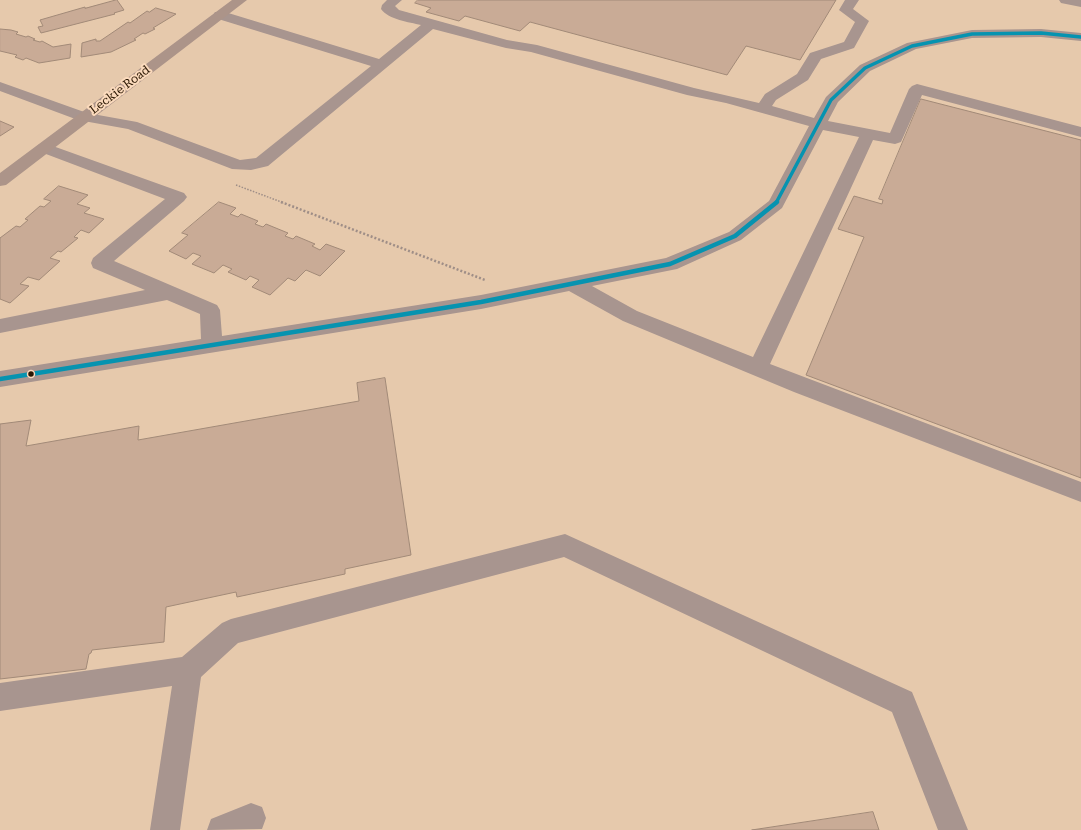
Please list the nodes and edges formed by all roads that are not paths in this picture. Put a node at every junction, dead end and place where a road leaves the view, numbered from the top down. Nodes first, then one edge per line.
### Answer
1 (240, 0) edge
2 (396, 0) edge
3 (852, 0) edge
4 (1066, 0) edge
5 (1081, 3) edge
6 (220, 15) junction
7 (431, 24) junction
8 (1081, 37) edge
9 (381, 64) junction
10 (0, 86) edge
11 (763, 108) junction
12 (84, 117) junction
13 (819, 124) junction
14 (1081, 132) edge
15 (868, 134) junction
16 (44, 148) junction
17 (0, 181) edge
18 (572, 284) junction
19 (170, 292) junction
20 (0, 326) edge
21 (212, 345) junction
22 (758, 368) junction
23 (0, 379) edge
24 (1081, 492) edge
25 (188, 670) junction
26 (0, 697) edge
27 (251, 818) dead end
28 (165, 830) edge
29 (222, 830) edge
30 (953, 830) edge

1 - 6 main road, Leckie Road
2 - 7 street
3 - 11 street
4 - 5 street
6 - 9 street
6 - 12 main road, Leckie Road
7 - 9 street
7 - 11 street
8 - 13 street
9 - 12 street
10 - 12 street
11 - 13 street
12 - 16 main road, Leckie Road
13 - 15 street
13 - 18 street
14 - 15 street
15 - 22 street
16 - 17 main road, Leckie Road
16 - 19 street
18 - 21 street
18 - 22 street
19 - 20 street
19 - 21 street
21 - 23 street
22 - 24 street
25 - 26 street
25 - 28 street
25 - 30 street
27 - 29 street

